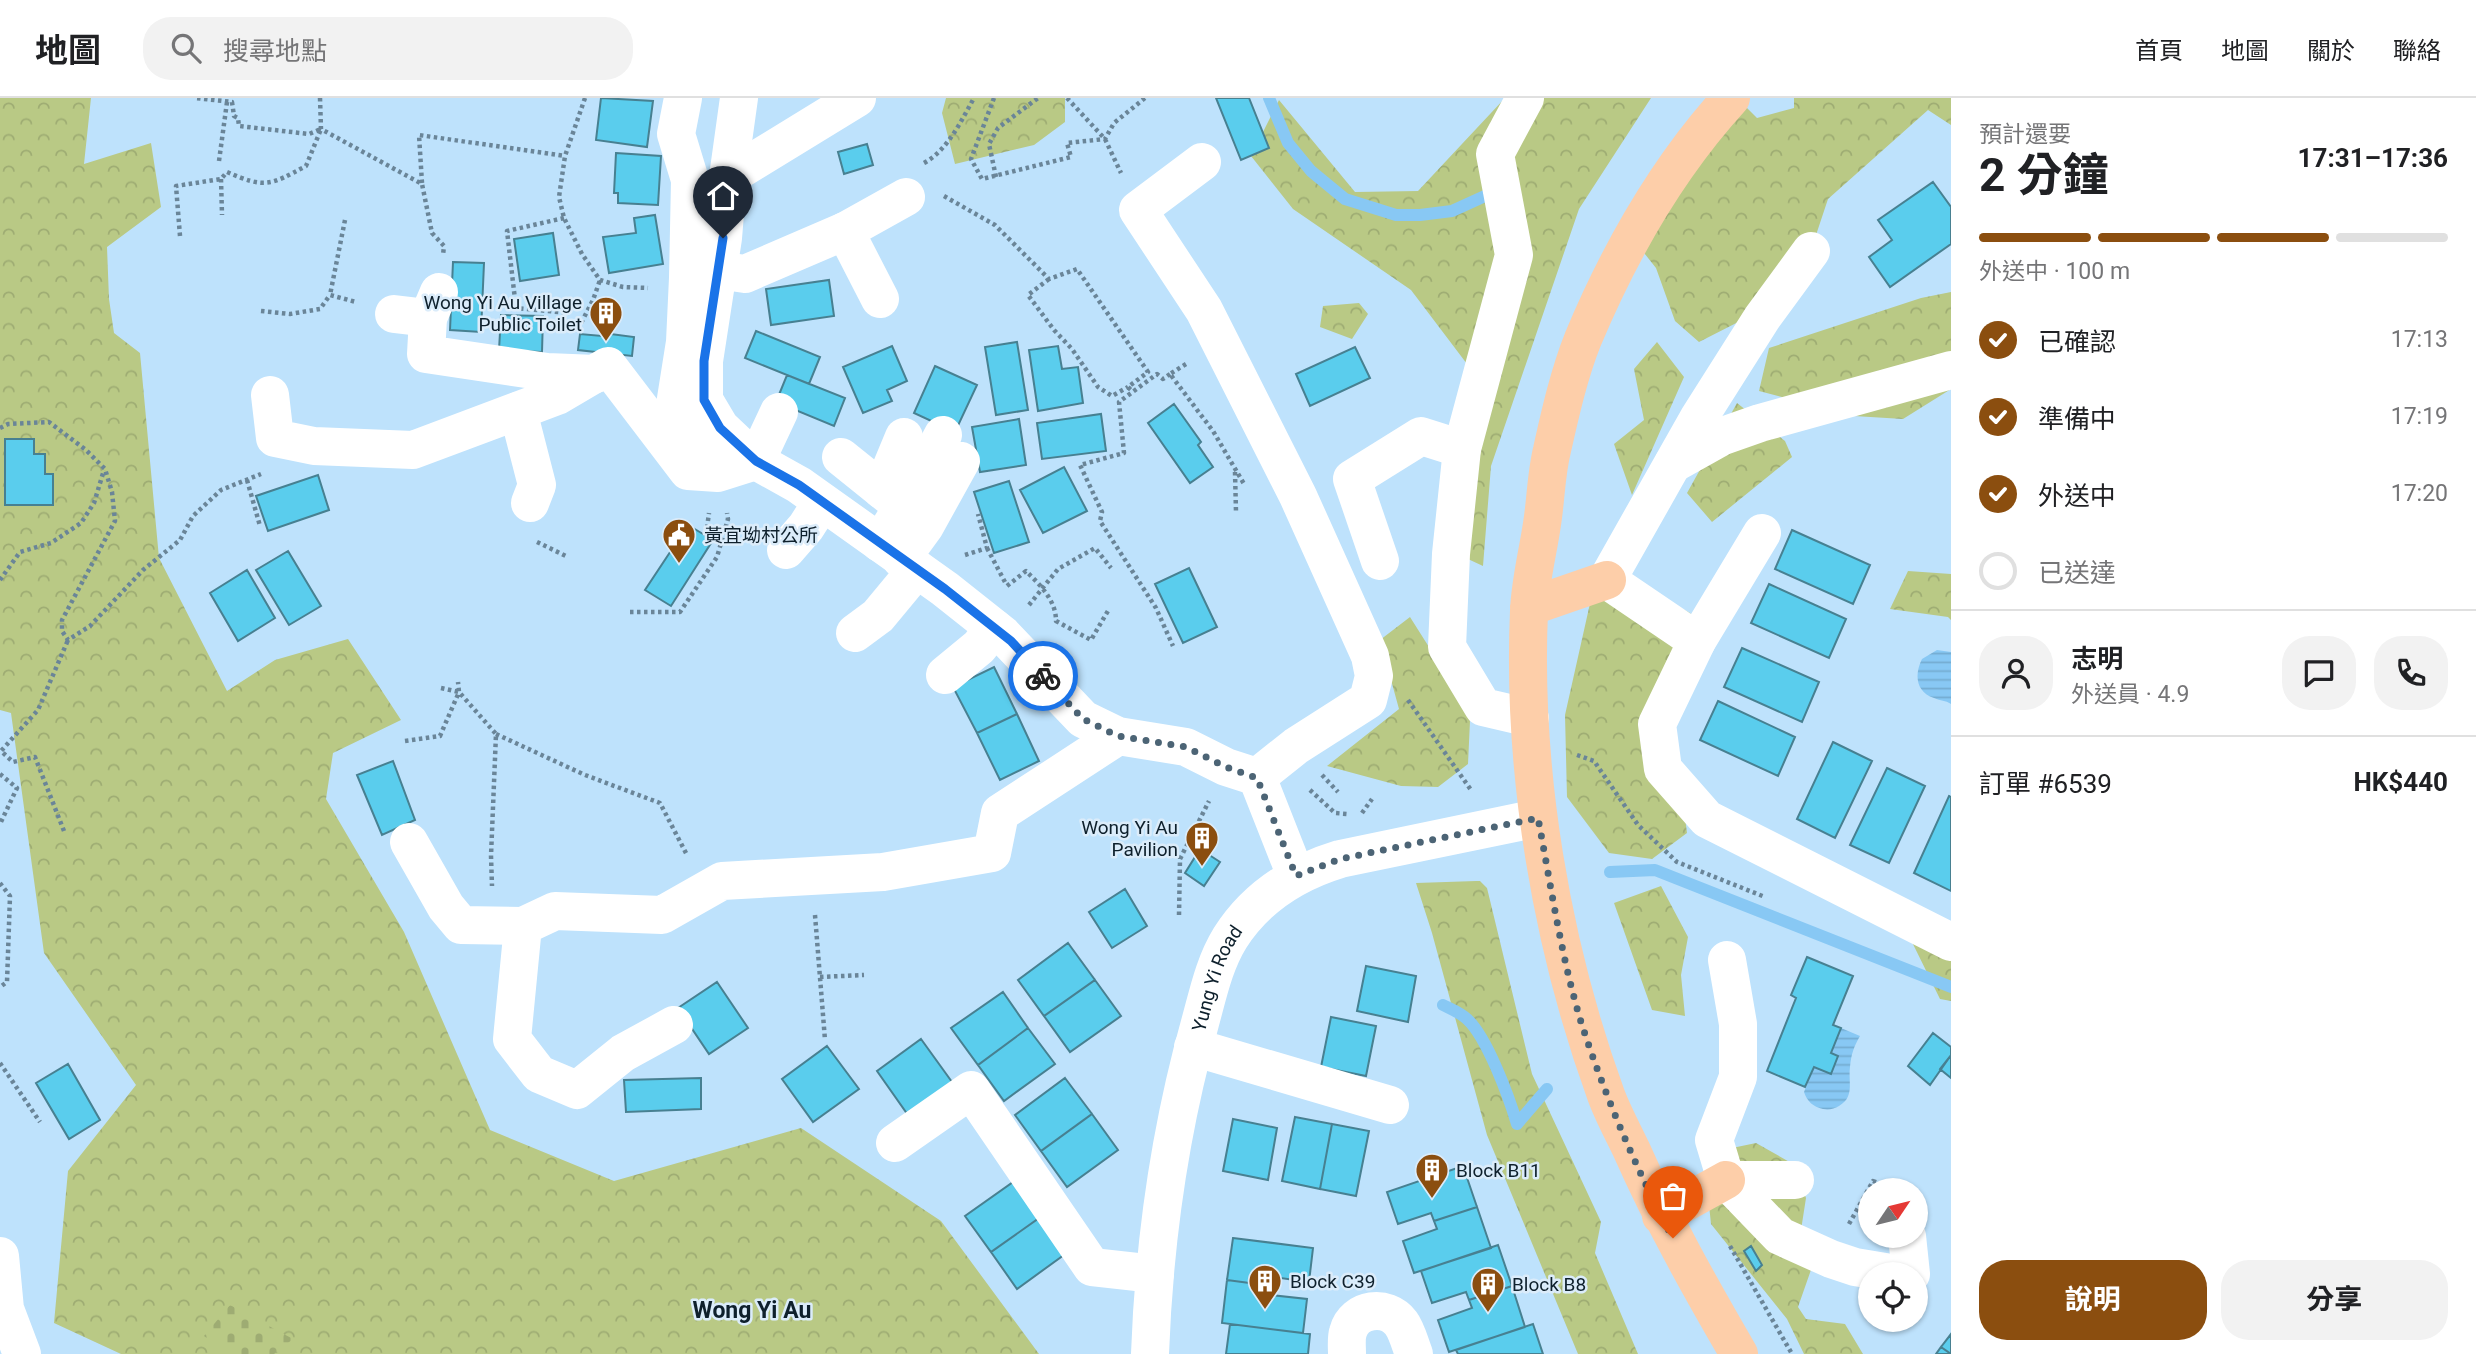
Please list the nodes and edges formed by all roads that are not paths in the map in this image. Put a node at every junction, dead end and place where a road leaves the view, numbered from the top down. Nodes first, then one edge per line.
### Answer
1 (683, 98) edge
2 (739, 98) edge
3 (857, 98) edge
4 (1525, 98) edge
5 (1731, 98) edge
6 (1202, 162) dead end
7 (728, 177) junction
8 (914, 181) road end
9 (845, 231) junction
10 (1811, 251) dead end
11 (703, 280) junction
12 (880, 299) dead end
13 (420, 308) road end
14 (1951, 370) edge
15 (596, 374) junction
16 (270, 395) dead end
17 (518, 411) junction
18 (779, 412) dead end
19 (904, 437) dead end
20 (952, 448) dead end
21 (1462, 449) junction
22 (841, 457) dead end
23 (1673, 464) junction
24 (742, 466) junction
25 (822, 502) junction
26 (530, 503) dead end
27 (1762, 533) dead end
28 (900, 534) junction
29 (786, 550) dead end
30 (1380, 561) dead end
31 (1607, 580) junction
32 (1529, 607) junction
33 (1009, 620) junction
34 (855, 633) dead end
35 (1697, 641) junction
36 (945, 675) dead end
37 (1530, 718) junction
38 (1118, 736) junction
39 (1242, 772) junction
40 (1538, 818) junction
41 (409, 842) dead end
42 (1296, 876) junction
43 (508, 926) junction
44 (1951, 942) edge
45 (1727, 960) dead end
46 (674, 1025) dead end
47 (1193, 1047) junction
48 (1390, 1105) dead end
49 (895, 1143) dead end
50 (1726, 1180) junction
51 (1795, 1180) dead end
52 (1661, 1216) junction
53 (0, 1256) edge
54 (1858, 1268) edge
55 (1155, 1274) junction
56 (22, 1354) edge
57 (1150, 1354) edge
58 (1347, 1354) edge
59 (1414, 1354) edge
60 (1739, 1354) edge

1 - 11 street
2 - 7 street
3 - 7 street
4 - 21 street
5 - 32 main road
6 - 39 street
7 - 11 street
8 - 9 street
9 - 11 street
9 - 12 street
10 - 23 street
11 - 24 street
13 - 15 street
14 - 23 street
15 - 17 street
15 - 24 street
16 - 17 street
17 - 26 street
18 - 24 street
19 - 28 street
20 - 28 street
21 - 30 street
21 - 37 street
22 - 28 street
23 - 31 street
24 - 25 street
25 - 28 street
25 - 29 street
27 - 35 street
28 - 33 street
28 - 34 street
31 - 32 main road
31 - 35 street
32 - 37 main road
33 - 36 street
33 - 38 street
35 - 44 street
37 - 40 main road
38 - 39 street
38 - 43 street
39 - 42 street
40 - 42 street, Yung Yi Road
40 - 52 main road
41 - 43 street
42 - 47 street, Yung Yi Road
43 - 46 street
45 - 50 street
47 - 48 street
47 - 55 street, Yung Yi Road
49 - 55 street
50 - 51 street
50 - 52 main road
50 - 54 street
52 - 60 main road
53 - 56 street
55 - 57 street, Yung Yi Road
58 - 59 street

